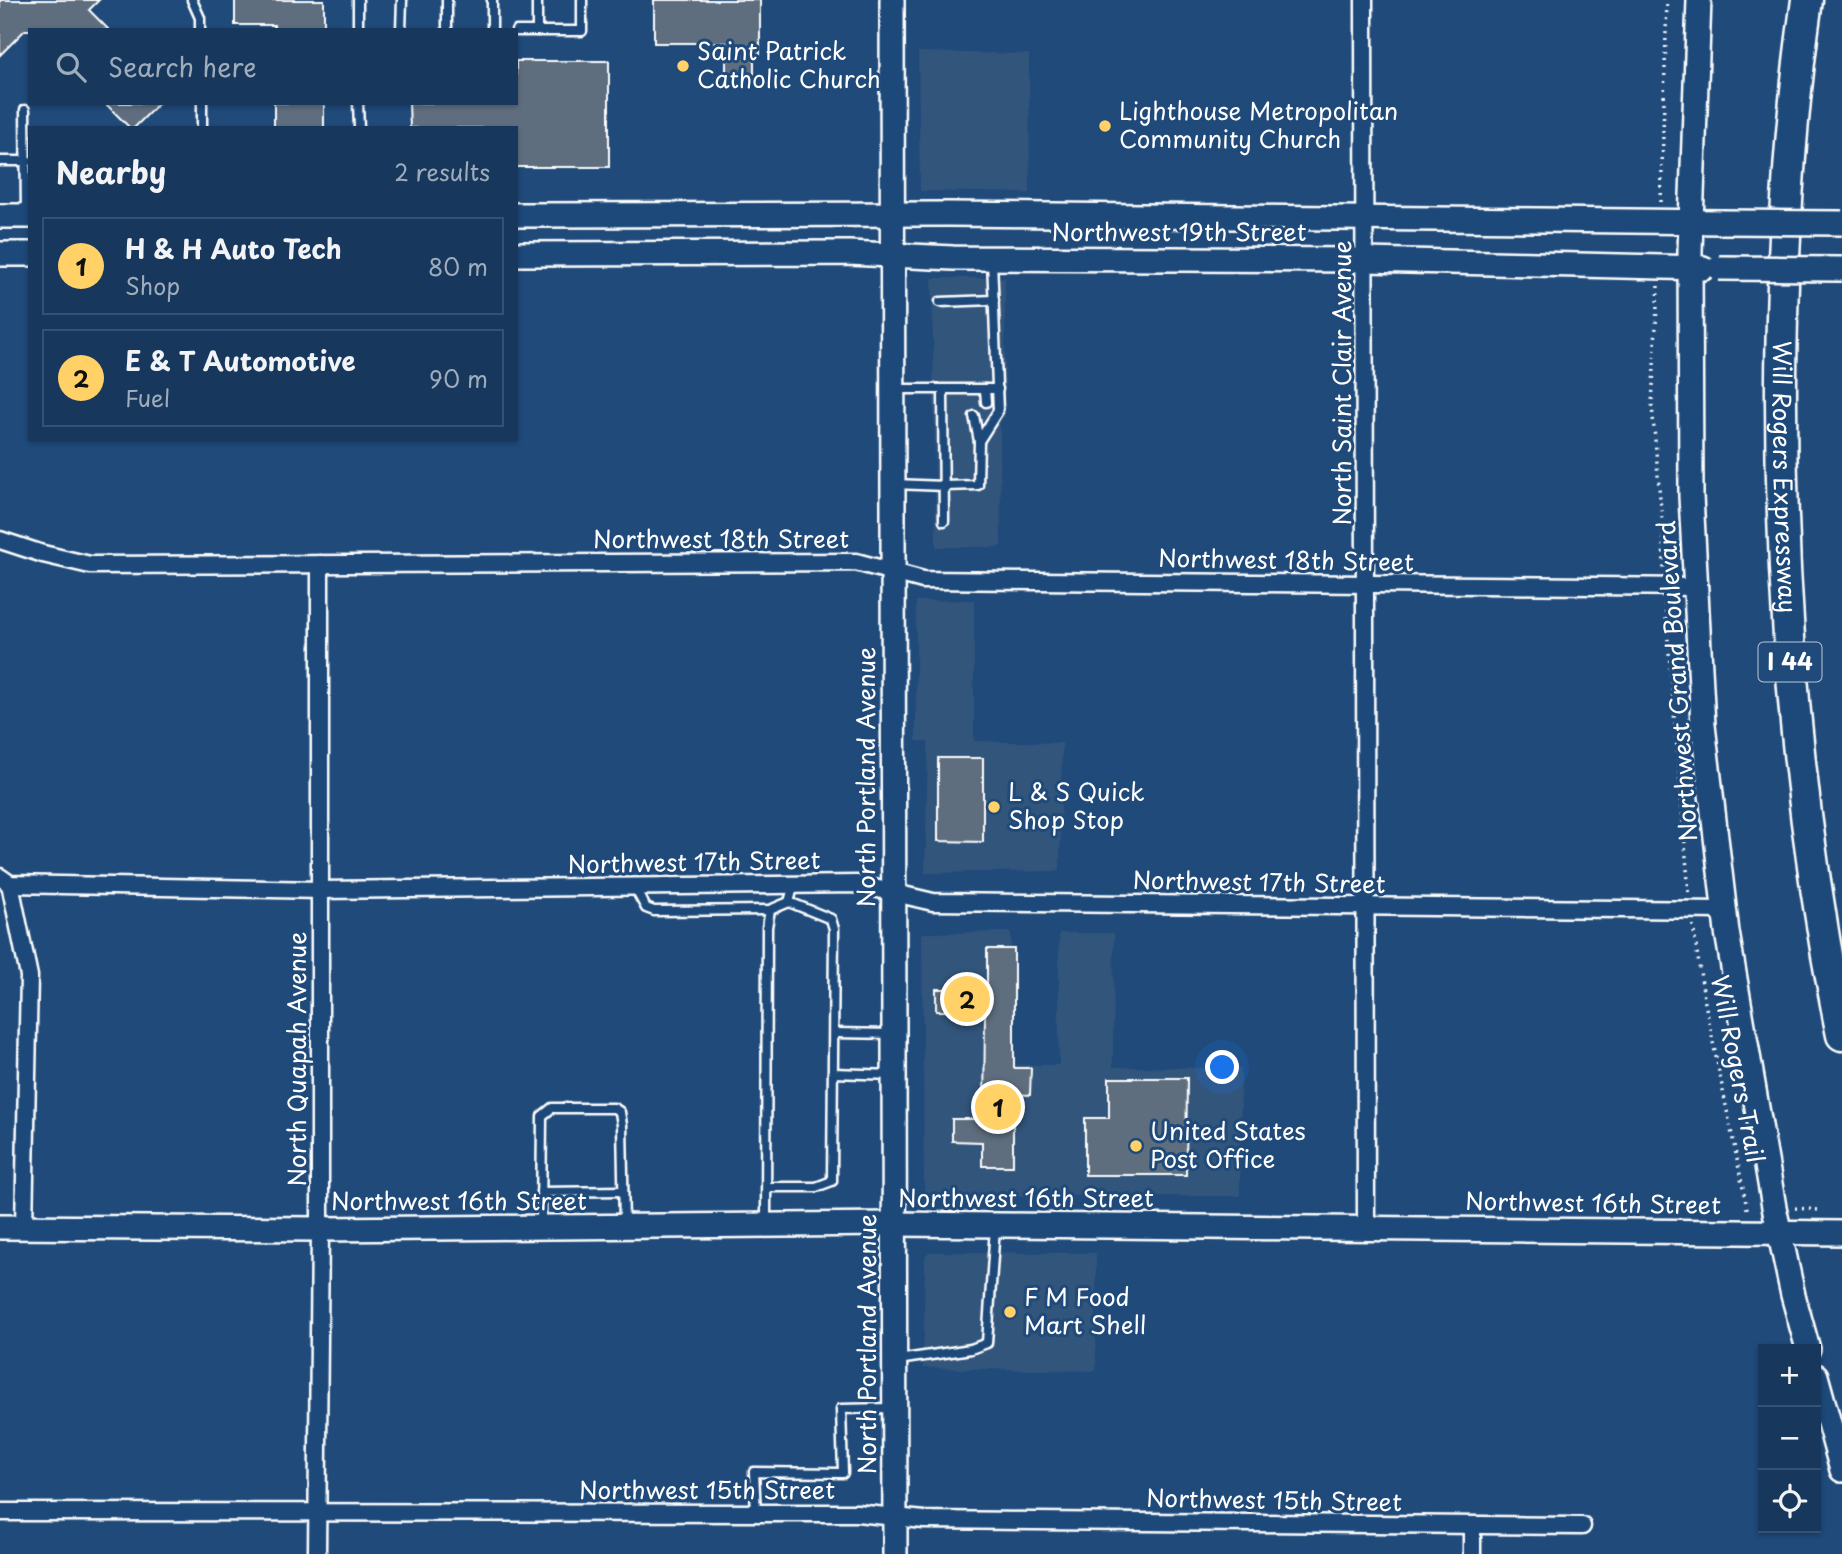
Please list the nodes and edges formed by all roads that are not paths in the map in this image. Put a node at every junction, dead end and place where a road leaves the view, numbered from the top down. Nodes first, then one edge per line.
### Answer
1 (192, 0) edge
2 (358, 0) edge
3 (402, 0) edge
4 (447, 0) edge
5 (492, 0) edge
6 (537, 0) edge
7 (582, 0) edge
8 (892, 0) edge
9 (1364, 0) edge
10 (1699, 0) edge
11 (1807, 0) edge
12 (200, 28) edge
13 (358, 28) edge
14 (401, 28) edge
15 (447, 28) edge
16 (492, 28) edge
17 (518, 31) edge
18 (537, 31) junction
19 (202, 105) edge
20 (358, 105) edge
21 (25, 110) dead end
22 (202, 126) edge
23 (359, 126) edge
24 (0, 161) edge
25 (27, 161) edge
26 (892, 214) junction
27 (518, 215) edge
28 (0, 216) edge
29 (28, 216) edge
30 (1365, 218) junction
31 (1691, 221) junction
32 (1842, 223) edge
33 (0, 254) edge
34 (28, 254) edge
35 (518, 254) edge
36 (892, 255) junction
37 (992, 257) junction
38 (1365, 260) junction
39 (1690, 268) junction
40 (1842, 269) edge
41 (994, 300) junction
42 (940, 302) dead end
43 (893, 389) junction
44 (985, 389) junction
45 (998, 389) junction
46 (943, 390) junction
47 (973, 390) junction
48 (974, 402) dead end
49 (986, 402) dead end
50 (974, 416) dead end
51 (987, 416) dead end
52 (979, 441) junction
53 (893, 484) junction
54 (944, 486) junction
55 (944, 521) dead end
56 (0, 540) edge
57 (320, 564) junction
58 (893, 572) junction
59 (1366, 585) junction
60 (1696, 587) junction
61 (5, 881) edge
62 (794, 884) junction
63 (635, 886) junction
64 (320, 890) junction
65 (894, 893) junction
66 (789, 902) junction
67 (1366, 906) junction
68 (770, 910) junction
69 (1725, 910) junction
70 (834, 1033) junction
71 (894, 1034) junction
72 (1842, 1035) edge
73 (833, 1073) junction
74 (894, 1075) junction
75 (767, 1187) junction
76 (623, 1191) junction
77 (541, 1192) junction
78 (894, 1224) junction
79 (995, 1225) junction
80 (766, 1226) junction
81 (0, 1227) edge
82 (24, 1227) junction
83 (541, 1227) junction
84 (624, 1227) junction
85 (1366, 1228) junction
86 (320, 1229) junction
87 (1790, 1232) junction
88 (1842, 1233) edge
89 (1807, 1344) edge
90 (895, 1361) junction
91 (1821, 1394) edge
92 (895, 1408) junction
93 (1842, 1470) edge
94 (0, 1512) edge
95 (317, 1514) junction
96 (756, 1514) junction
97 (895, 1517) junction
98 (1582, 1526) dead end
99 (1472, 1527) junction
100 (317, 1554) edge
101 (895, 1554) edge
102 (1472, 1554) edge

1 - 12 lane
2 - 13 lane
3 - 14 lane
4 - 15 lane
5 - 16 lane
6 - 18 lane
7 - 18 lane
8 - 26 street, North Portland Avenue
9 - 30 street, North Saint Clair Avenue
10 - 31 street, Northwest Grand Boulevard
11 - 72 highway, Will Rogers Expressway / I 44
17 - 18 lane
19 - 22 lane
20 - 23 lane
21 - 25 lane
24 - 25 lane
25 - 29 lane
26 - 27 street, Northwest 19th Street
26 - 30 street, Northwest 19th Street
26 - 36 street, North Portland Avenue
28 - 29 street
30 - 31 street, Northwest 19th Street
30 - 38 street, North Saint Clair Avenue
31 - 32 street, Northwest 19th Street, bridge
31 - 39 street, Northwest Grand Boulevard
33 - 34 street
35 - 36 street, Northwest 19th Street
36 - 37 street, Northwest 19th Street
36 - 43 street, North Portland Avenue
37 - 38 street, Northwest 19th Street
37 - 41 lane
38 - 39 street, Northwest 19th Street
38 - 59 street, North Saint Clair Avenue
39 - 40 street, Northwest 19th Street, bridge
39 - 60 street, Northwest Grand Boulevard
41 - 42 lane
41 - 45 lane
43 - 46 lane
43 - 53 street, North Portland Avenue
44 - 45 lane
44 - 47 lane
44 - 49 lane
45 - 52 lane
46 - 47 lane
46 - 54 lane
47 - 48 lane
50 - 52 lane
51 - 52 lane
52 - 54 lane
53 - 54 lane
53 - 58 street, North Portland Avenue
54 - 55 lane
56 - 57 street, Northwest 18th Street
57 - 58 street, Northwest 18th Street
57 - 64 street, North Quapah Avenue
58 - 59 street, Northwest 18th Street
58 - 65 street, North Portland Avenue
59 - 60 street, Northwest 18th Street
59 - 67 street, North Saint Clair Avenue
60 - 69 street, Northwest Grand Boulevard
61 - 64 street, Northwest 17th Street
61 - 82 street
62 - 63 street, Northwest 17th Street
62 - 65 street, Northwest 17th Street
62 - 66 lane
63 - 64 street, Northwest 17th Street
63 - 68 lane
64 - 86 street, North Quapah Avenue
65 - 67 street, Northwest 17th Street
65 - 71 street, North Portland Avenue
66 - 68 lane
66 - 70 lane
67 - 69 street, Northwest 17th Street
67 - 85 street, North Saint Clair Avenue
68 - 75 lane
69 - 87 street, Northwest Grand Boulevard
70 - 71 lane
70 - 73 lane
71 - 74 street, North Portland Avenue
73 - 74 lane
73 - 75 lane
74 - 78 street, North Portland Avenue
75 - 80 lane
76 - 77 lane
76 - 77 lane
76 - 84 lane
77 - 83 lane
78 - 79 street, Northwest 16th Street
78 - 80 street, Northwest 16th Street
78 - 90 street, North Portland Avenue
79 - 85 street, Northwest 16th Street
79 - 90 lane
80 - 84 street, Northwest 16th Street
81 - 82 street, Northwest 16th Street
82 - 86 street, Northwest 16th Street
83 - 84 street, Northwest 16th Street
83 - 86 street, Northwest 16th Street
85 - 87 street, Northwest 16th Street
86 - 95 street, North Quapah Avenue
87 - 88 street, Northwest 16th Street
87 - 89 street, Northwest Grand Boulevard
90 - 92 street, North Portland Avenue
91 - 93 street
92 - 96 lane
92 - 97 street, North Portland Avenue
94 - 95 street, Northwest 15th Street
95 - 96 street, Northwest 15th Street
95 - 100 street, North Quapah Avenue
96 - 97 street, Northwest 15th Street
97 - 99 street, Northwest 15th Street
97 - 101 street, North Portland Avenue
98 - 99 street, Northwest 15th Street
99 - 102 street

